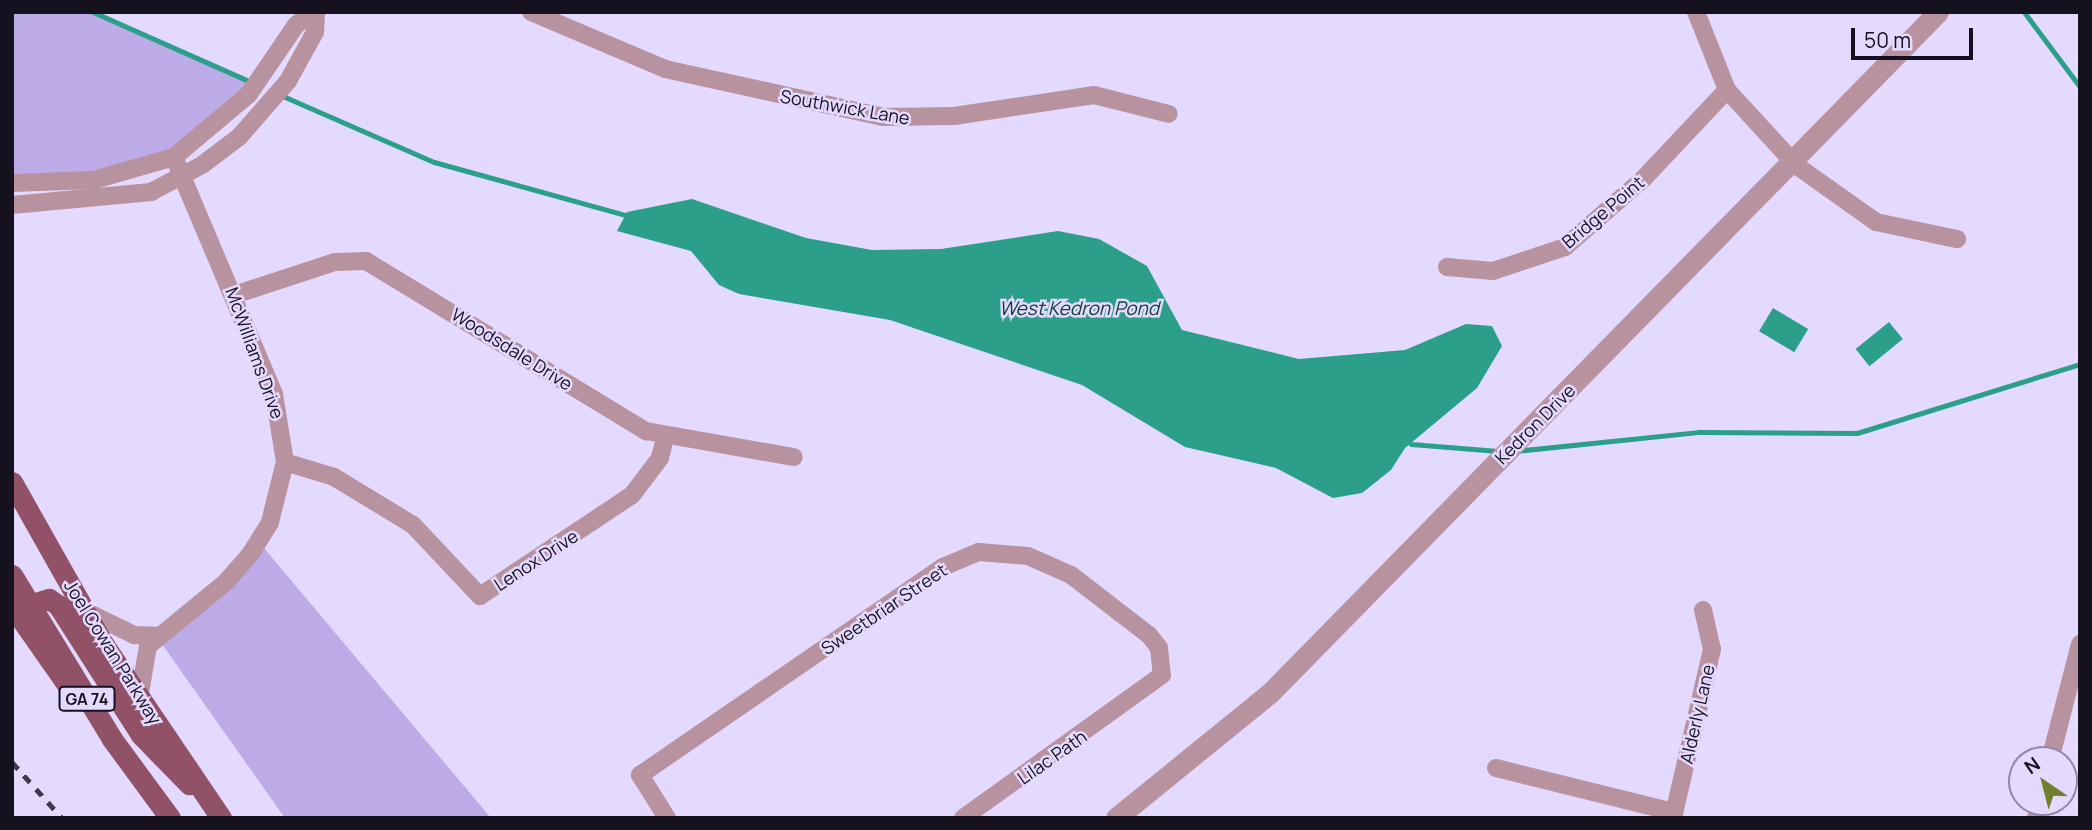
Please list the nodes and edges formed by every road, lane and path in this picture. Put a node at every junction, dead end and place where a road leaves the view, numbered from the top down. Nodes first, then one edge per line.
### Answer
1 (315, 12) edge
2 (531, 12) edge
3 (1696, 12) edge
4 (1938, 12) edge
5 (1727, 90) junction
6 (1169, 114) dead end
7 (174, 157) junction
8 (1792, 161) junction
9 (183, 177) junction
10 (44, 181) junction
11 (12, 183) edge
12 (44, 204) junction
13 (12, 205) edge
14 (1957, 239) dead end
15 (1447, 267) dead end
16 (234, 295) junction
17 (665, 438) junction
18 (794, 457) dead end
19 (285, 462) junction
20 (12, 482) edge
21 (12, 495) edge
22 (29, 512) junction
23 (12, 575) edge
24 (21, 606) edge
25 (1703, 610) dead end
26 (85, 611) junction
27 (157, 636) junction
28 (2080, 644) edge
29 (1141, 695) joint
30 (139, 699) junction
31 (2054, 746) edge
32 (1496, 768) dead end
33 (216, 809) edge
34 (1674, 815) edge
35 (170, 818) edge
36 (667, 818) edge
37 (964, 818) edge
38 (1116, 818) edge

1 - 7 street
1 - 9 street
2 - 6 street, Southwick Lane
3 - 5 street
4 - 8 street, Kedron Drive
5 - 8 street
5 - 15 street, Bridge Point
7 - 9 street, McWilliams Drive
7 - 10 street
8 - 14 street
8 - 38 street, Kedron Drive
9 - 12 street
9 - 16 street, McWilliams Drive
10 - 11 street
10 - 12 street
12 - 13 street
16 - 17 street, Woodsdale Drive
16 - 19 street, McWilliams Drive
17 - 18 street, Woodsdale Drive
17 - 19 street, Lenox Drive
19 - 27 street, McWilliams Drive
20 - 22 main road, Joel Cowan Parkway / GA 74
21 - 22 main road
22 - 26 main road, Joel Cowan Parkway / GA 74
23 - 24 main road
24 - 33 main road
24 - 35 main road, GA 74
25 - 34 street, Alderly Lane
26 - 27 street
26 - 30 main road, Joel Cowan Parkway / GA 74
27 - 30 street, McWilliams Drive
28 - 31 street
29 - 36 street, Sweetbriar Street
29 - 37 street, Lilac Path
30 - 33 main road, Joel Cowan Parkway / GA 74
32 - 34 street

